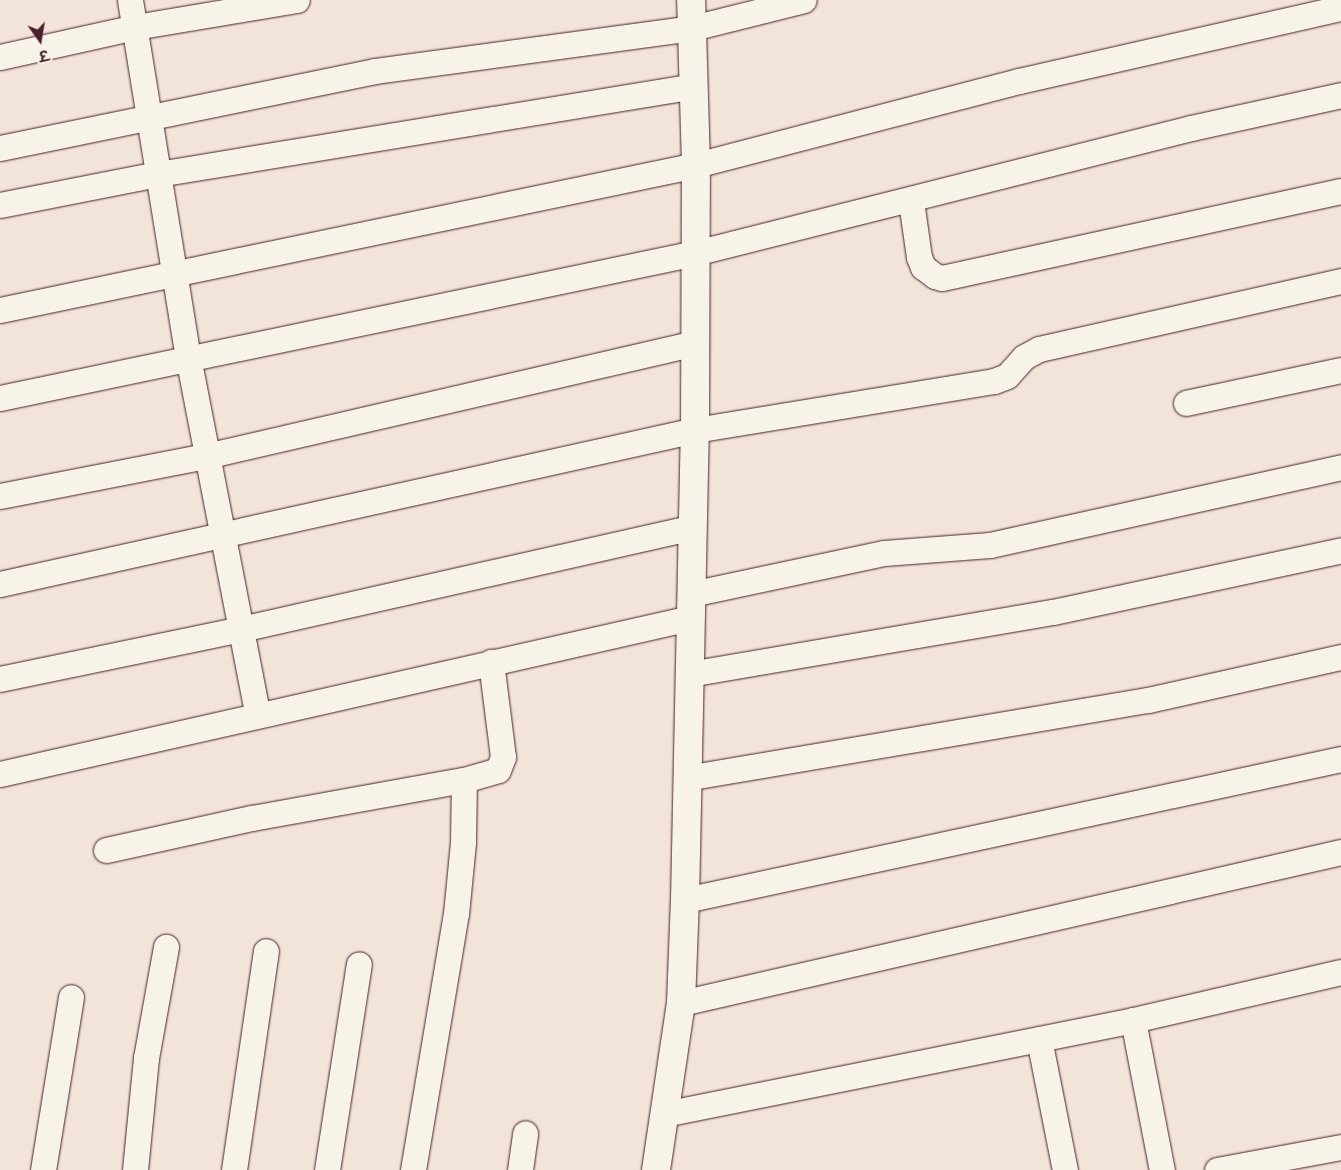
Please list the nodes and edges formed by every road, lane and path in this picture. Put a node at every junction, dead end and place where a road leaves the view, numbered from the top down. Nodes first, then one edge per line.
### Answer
1 (130, 0) edge
2 (298, 0) edge
3 (691, 0) edge
4 (804, 0) edge
5 (1341, 8) edge
6 (135, 28) junction
7 (692, 28) junction
8 (0, 57) edge
9 (694, 86) junction
10 (1341, 95) edge
11 (147, 116) junction
12 (0, 148) edge
13 (696, 165) junction
14 (158, 174) junction
15 (1341, 191) edge
16 (911, 201) junction
17 (0, 205) edge
18 (695, 253) junction
19 (173, 272) junction
20 (1341, 281) edge
21 (0, 310) edge
22 (693, 344) junction
23 (188, 357) junction
24 (1341, 370) edge
25 (0, 398) edge
26 (1186, 403) dead end
27 (695, 430) junction
28 (206, 456) junction
29 (1341, 467) edge
30 (0, 496) edge
31 (691, 528) junction
32 (223, 536) junction
33 (1341, 550) edge
34 (0, 584) edge
35 (690, 606) junction
36 (241, 630) junction
37 (1341, 656) edge
38 (491, 662) junction
39 (689, 674) junction
40 (0, 679) edge
41 (257, 713) junction
42 (1341, 759) edge
43 (0, 774) edge
44 (686, 778) junction
45 (464, 780) junction
46 (106, 850) dead end
47 (1341, 852) edge
48 (685, 900) junction
49 (166, 947) dead end
50 (266, 951) dead end
51 (359, 964) dead end
52 (1341, 972) edge
53 (71, 997) dead end
54 (681, 1003) junction
55 (1134, 1020) junction
56 (1039, 1039) junction
57 (664, 1114) junction
58 (525, 1133) dead end
59 (1341, 1147) edge
60 (1260, 1166) edge
61 (43, 1170) edge
62 (135, 1170) edge
63 (234, 1170) edge
64 (327, 1170) edge
65 (414, 1170) edge
66 (520, 1170) edge
67 (656, 1170) edge
68 (1065, 1170) edge
69 (1162, 1170) edge
70 (1217, 1170) edge

1 - 6 street
2 - 6 street
3 - 7 street
4 - 7 street
5 - 13 street
6 - 8 street
6 - 11 street
7 - 9 street
7 - 11 street
9 - 13 street
9 - 14 street
10 - 16 street
11 - 12 street
11 - 14 street
13 - 18 street
13 - 19 street
14 - 17 street
14 - 19 street
15 - 16 street
16 - 18 street
18 - 22 street
18 - 23 street
19 - 21 street
19 - 23 street
20 - 27 street
22 - 27 street
22 - 28 street
23 - 25 street
23 - 28 street
24 - 26 street
27 - 31 street
27 - 32 street
28 - 30 street
28 - 32 street
29 - 35 street
31 - 35 street
31 - 36 street
32 - 34 street
32 - 36 street
33 - 39 street
35 - 38 street
35 - 39 street
36 - 40 street
36 - 41 street
37 - 44 street
38 - 41 street
38 - 45 street
39 - 44 street
41 - 43 street
42 - 48 street
44 - 48 street
45 - 46 street
45 - 65 street
47 - 54 street
48 - 54 street
49 - 62 street
50 - 63 street
51 - 64 street
52 - 55 street
53 - 61 street
54 - 57 street
55 - 56 street
55 - 69 street
56 - 57 street
56 - 68 street
57 - 67 street
58 - 66 street
59 - 60 street
60 - 70 street

